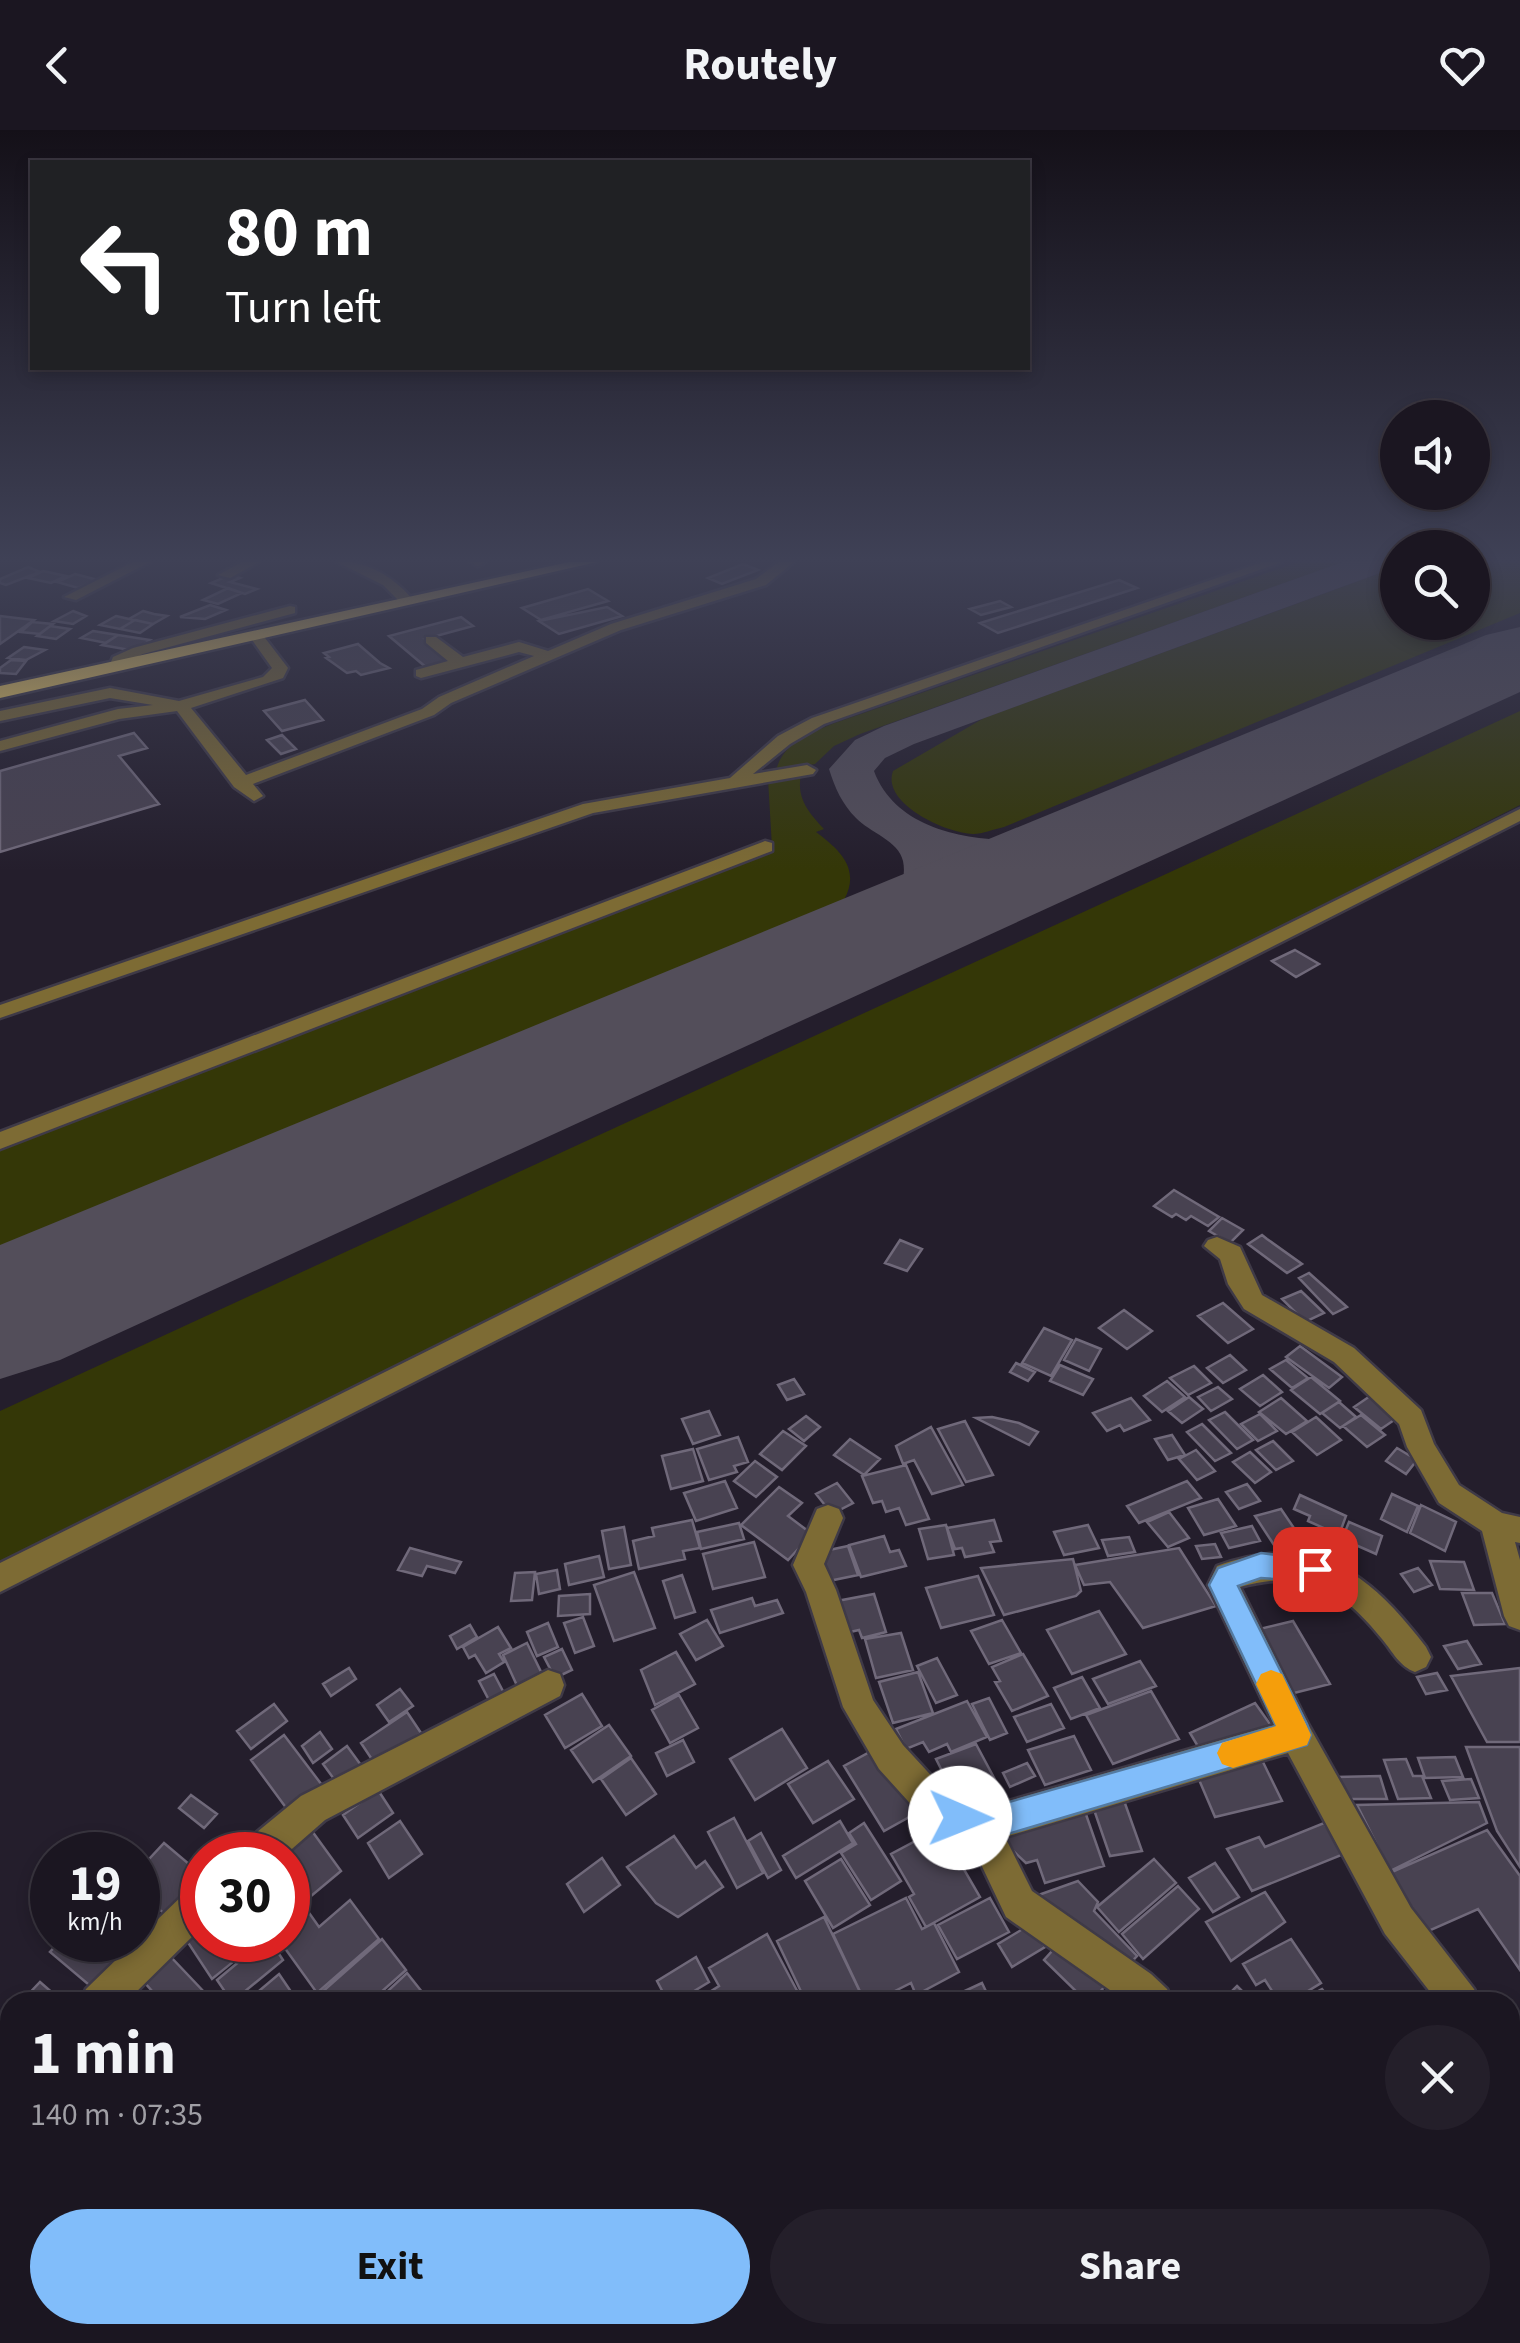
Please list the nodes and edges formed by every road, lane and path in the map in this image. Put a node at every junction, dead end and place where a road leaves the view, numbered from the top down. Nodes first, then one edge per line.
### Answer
1 (121, 665) edge
2 (276, 665) edge
3 (448, 665) edge
4 (528, 665) edge
5 (979, 665) edge
6 (117, 666) joint
7 (421, 673) dead end
8 (252, 685) junction
9 (0, 692) edge
10 (200, 700) junction
11 (268, 704) dead end
12 (180, 706) junction
13 (0, 716) edge
14 (0, 746) edge
15 (807, 770) dead end
16 (734, 782) junction
17 (240, 783) junction
18 (254, 796) dead end
19 (1520, 814) edge
20 (765, 847) dead end
21 (0, 1012) edge
22 (0, 1141) edge
23 (1217, 1246) dead end
24 (828, 1518) dead end
25 (1508, 1527) edge
26 (0, 1578) edge
27 (1520, 1616) edge
28 (1416, 1657) dead end
29 (548, 1685) dead end
30 (1296, 1735) junction
31 (981, 1826) junction
32 (285, 1832) edge
33 (180, 1923) edge
34 (109, 1992) edge
35 (1144, 1992) edge
36 (1453, 1992) edge

1 - 6 highway
2 - 8 street
3 - 7 street
4 - 17 street
5 - 16 street
6 - 9 highway
8 - 10 street
8 - 11 street
10 - 12 street
10 - 13 street
12 - 14 street
12 - 17 street
15 - 16 street
16 - 21 street
17 - 18 street
19 - 26 street
20 - 22 street
23 - 25 street
24 - 31 street
25 - 27 street
28 - 30 street
29 - 32 street
30 - 31 street
30 - 36 street
31 - 35 street
33 - 34 street

